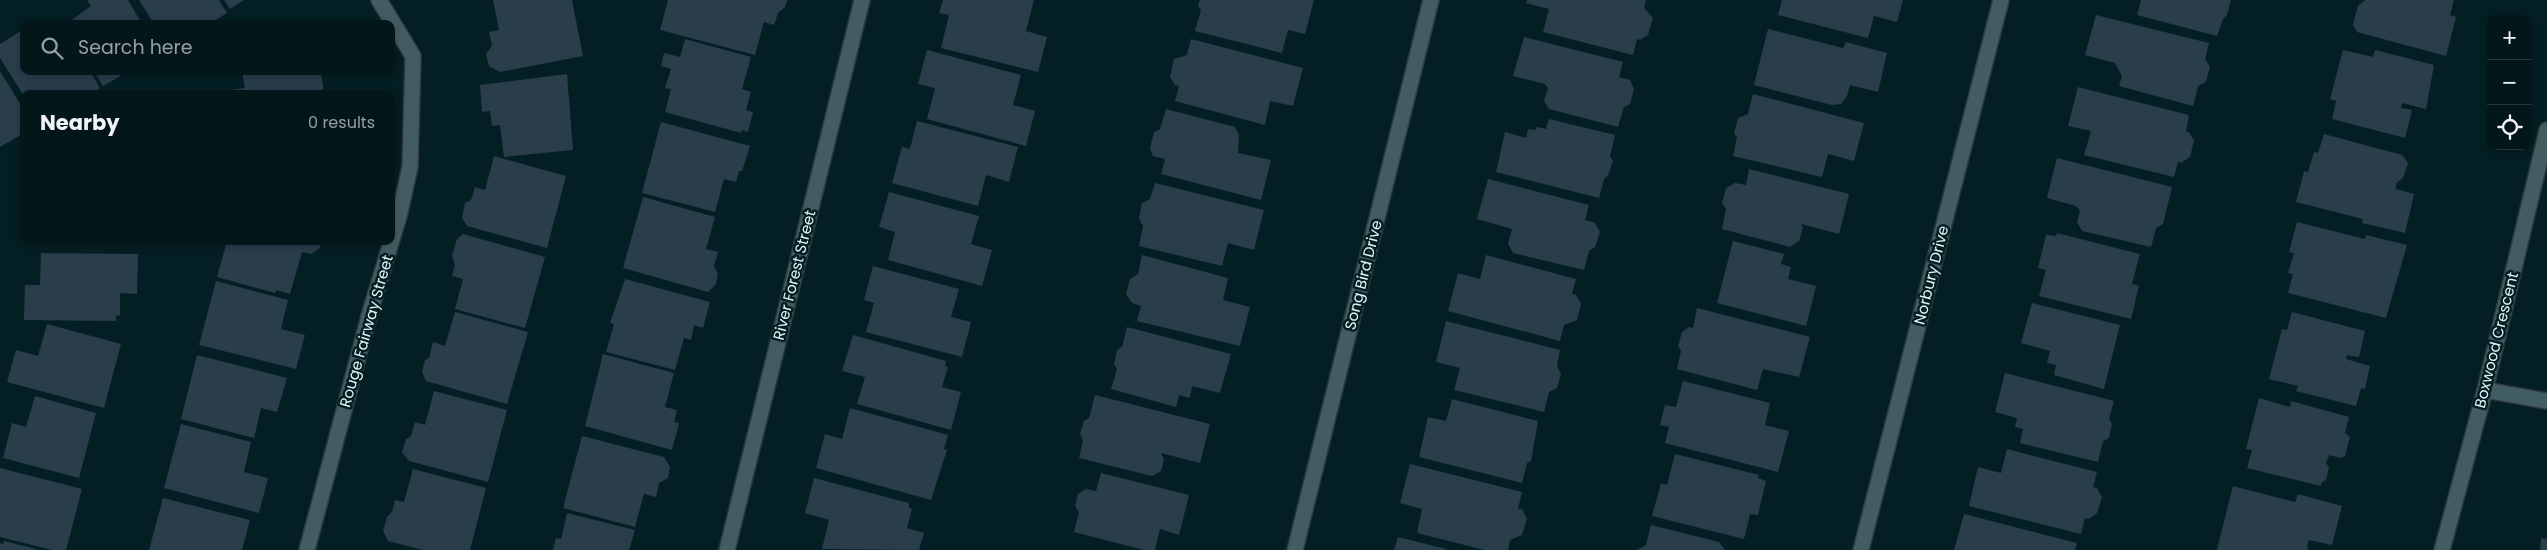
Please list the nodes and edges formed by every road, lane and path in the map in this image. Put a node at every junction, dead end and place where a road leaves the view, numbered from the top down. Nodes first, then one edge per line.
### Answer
1 (379, 0) edge
2 (862, 0) edge
3 (1431, 0) edge
4 (2001, 0) edge
5 (391, 20) edge
6 (395, 26) edge
7 (2547, 130) edge
8 (395, 229) edge
9 (390, 245) edge
10 (2485, 390) junction
11 (2547, 401) edge
12 (308, 550) edge
13 (727, 550) edge
14 (1295, 550) edge
15 (1861, 550) edge
16 (2442, 550) edge

1 - 5 street, Rouge Fairway Street
2 - 13 street, River Forest Street
3 - 14 street, Song Bird Drive
4 - 15 street, Norbury Drive
6 - 8 street, Rouge Fairway Street
7 - 10 street, Boxwood Crescent
9 - 12 street, Rouge Fairway Street
10 - 11 street
10 - 16 street, Boxwood Crescent

